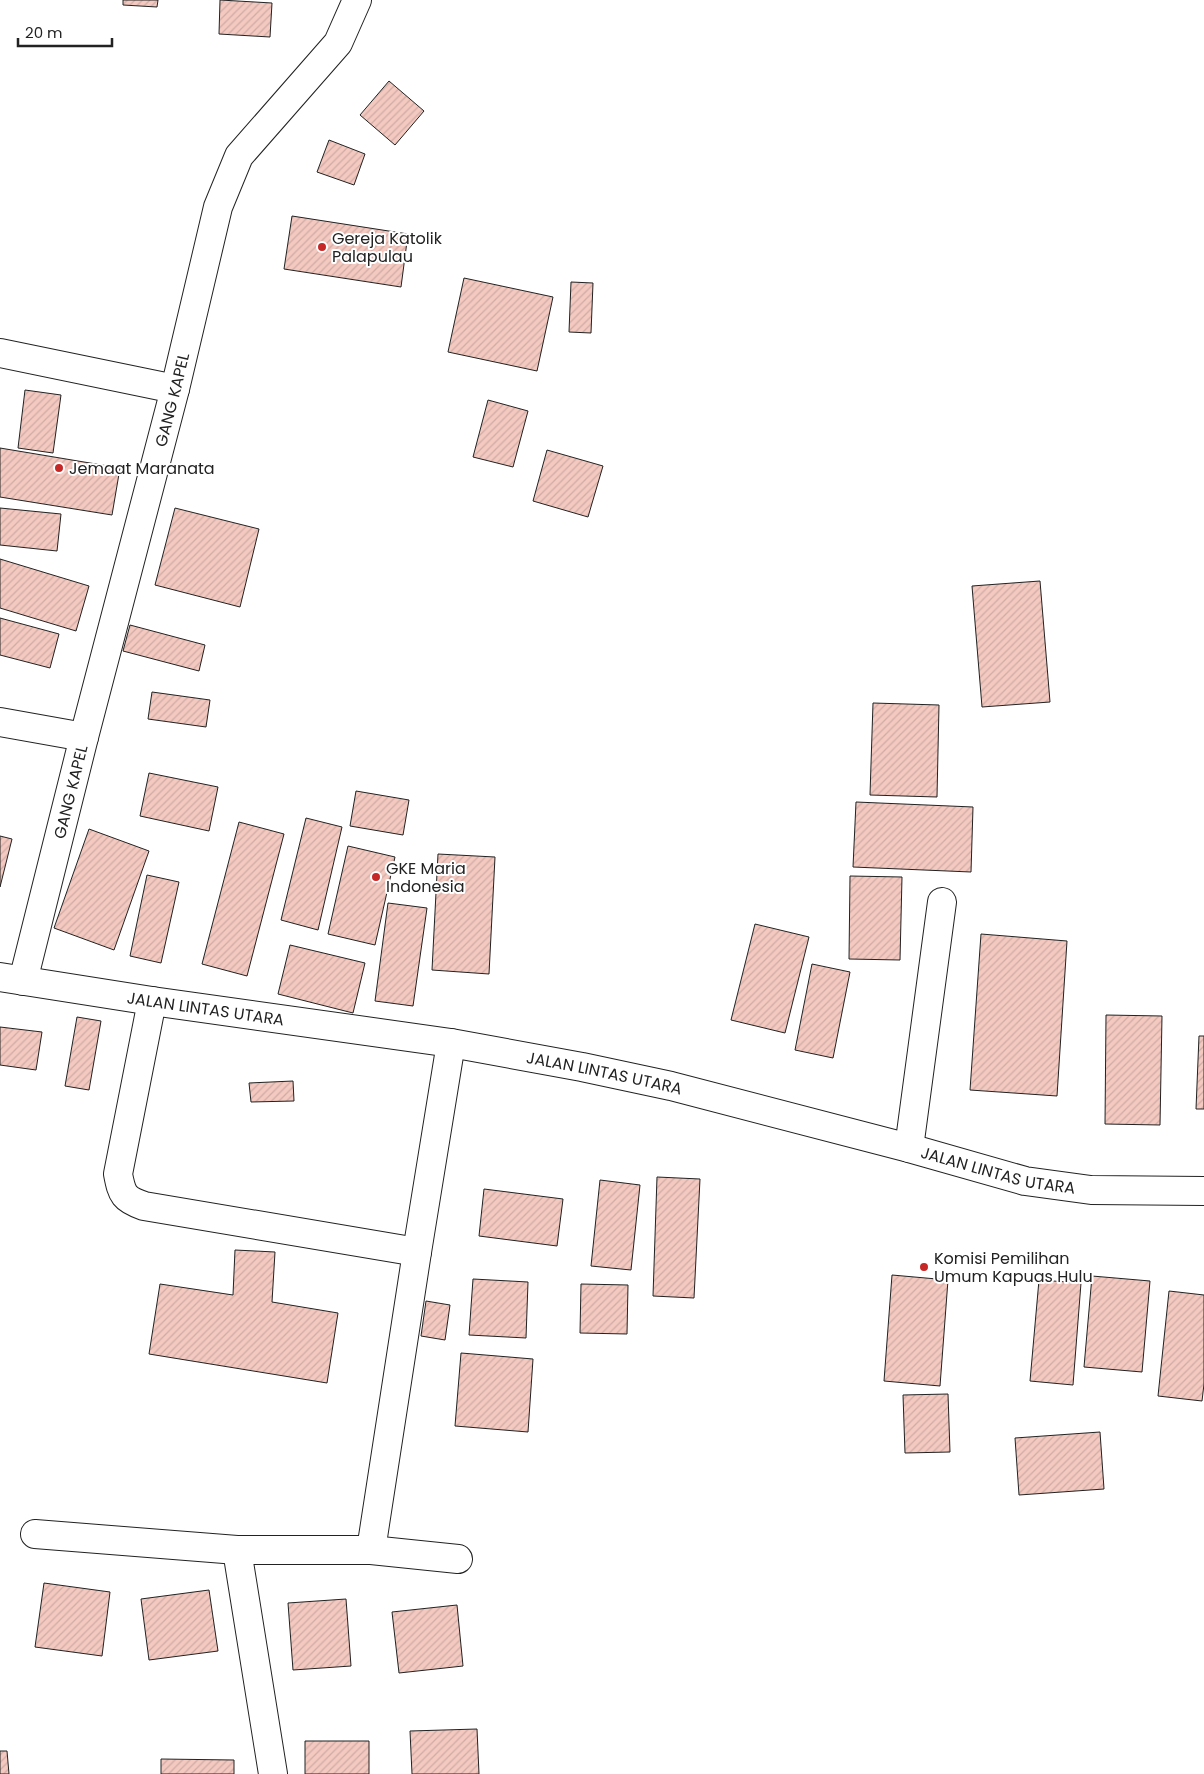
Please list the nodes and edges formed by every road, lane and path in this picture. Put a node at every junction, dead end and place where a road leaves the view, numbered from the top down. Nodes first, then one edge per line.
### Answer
1 (357, 0) edge
2 (0, 353) edge
3 (175, 389) junction
4 (0, 722) edge
5 (84, 737) junction
6 (942, 902) dead end
7 (12, 979) edge
8 (152, 1001) junction
9 (451, 1043) junction
10 (909, 1148) junction
11 (1204, 1191) edge
12 (417, 1252) junction
13 (35, 1534) dead end
14 (237, 1550) junction
15 (371, 1550) junction
16 (458, 1559) dead end
17 (273, 1774) edge

1 - 3 main road, GANG KAPEL
2 - 3 main road
3 - 5 main road, GANG KAPEL
4 - 5 main road
5 - 7 main road, GANG KAPEL
6 - 10 main road
7 - 8 main road, JALAN LINTAS UTARA
8 - 9 main road, JALAN LINTAS UTARA
8 - 12 main road
9 - 10 main road, JALAN LINTAS UTARA
9 - 12 main road
10 - 11 main road, JALAN LINTAS UTARA
12 - 15 main road
13 - 14 main road
14 - 15 main road
14 - 17 main road
15 - 16 main road

